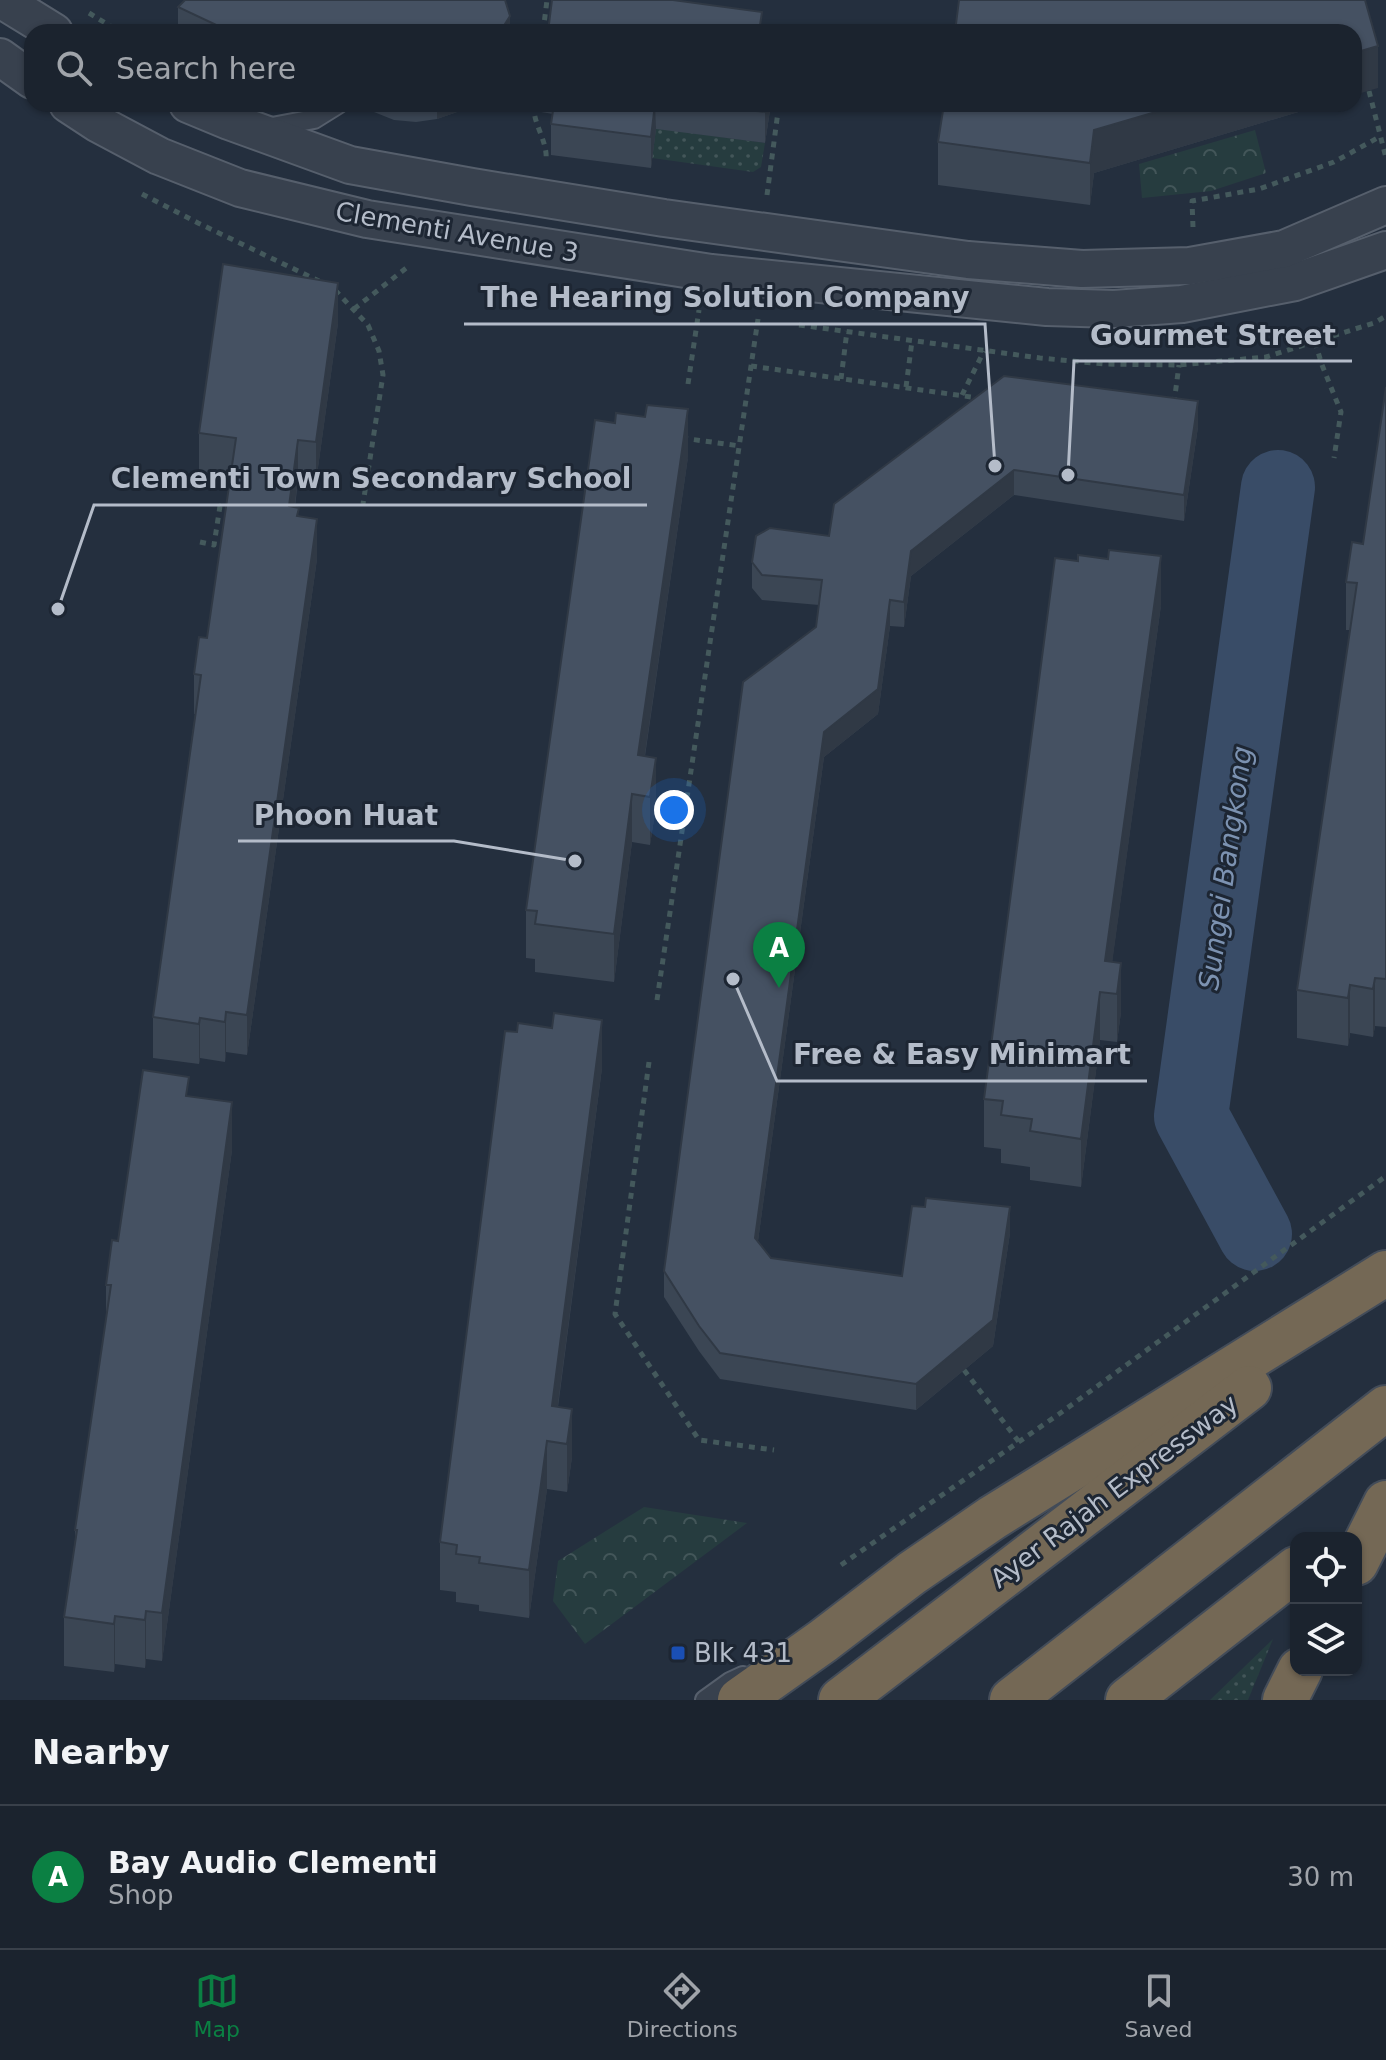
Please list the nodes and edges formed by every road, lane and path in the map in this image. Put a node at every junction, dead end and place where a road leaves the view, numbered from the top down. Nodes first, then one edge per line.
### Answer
1 (2, 0) edge
2 (547, 0) edge
3 (81, 8) dead end
4 (41, 24) edge
5 (107, 24) edge
6 (544, 24) edge
7 (0, 57) edge
8 (24, 74) edge
9 (1369, 91) edge
10 (80, 112) edge
11 (207, 112) edge
12 (325, 112) edge
13 (533, 112) edge
14 (778, 112) edge
15 (229, 121) junction
16 (1381, 136) junction
17 (1386, 158) edge
18 (544, 170) dead end
19 (766, 200) dead end
20 (1386, 205) edge
21 (1194, 240) dead end
22 (1386, 250) edge
23 (412, 264) dead end
24 (699, 310) dead end
25 (758, 319) dead end
26 (847, 331) dead end
27 (912, 340) dead end
28 (1315, 342) dead end
29 (984, 351) dead end
30 (1179, 365) dead end
31 (751, 366) junction
32 (841, 379) junction
33 (688, 384) dead end
34 (906, 387) junction
35 (962, 395) junction
36 (980, 406) edge
37 (1173, 413) edge
38 (680, 437) edge
39 (740, 446) junction
40 (1334, 458) dead end
41 (363, 504) dead end
42 (234, 508) edge
43 (200, 542) dead end
44 (657, 1000) dead end
45 (649, 1062) dead end
46 (1386, 1176) edge
47 (1386, 1273) edge
48 (1386, 1283) edge
49 (964, 1370) edge
50 (1386, 1408) edge
51 (1019, 1442) junction
52 (774, 1450) dead end
53 (1386, 1501) edge
54 (1344, 1532) edge
55 (1362, 1551) edge
56 (841, 1565) dead end
57 (1290, 1574) edge
58 (827, 1638) junction
59 (1297, 1676) edge
60 (1147, 1692) edge
61 (705, 1700) edge
62 (740, 1700) edge
63 (841, 1700) edge
64 (1012, 1700) edge
65 (1285, 1700) edge

1 - 4 street
2 - 6 path
3 - 5 path
7 - 8 street
9 - 16 path
10 - 22 street, Clementi Avenue 3
11 - 15 street, Clementi Avenue 3
12 - 15 lane
13 - 18 path
14 - 19 path
15 - 20 street, Clementi Avenue 3
16 - 17 path
16 - 21 path
23 - 41 path
24 - 33 path
25 - 31 path
26 - 32 path
27 - 34 path
28 - 40 path
29 - 35 path
30 - 37 path
31 - 32 path
31 - 39 path
32 - 34 path
34 - 35 path
35 - 36 path
38 - 39 path
39 - 44 path
42 - 43 path
45 - 52 path
46 - 51 path
47 - 58 highway
48 - 63 highway, Ayer Rajah Expressway
49 - 51 path
50 - 64 highway
51 - 56 path
53 - 54 highway
53 - 55 highway
57 - 60 highway
58 - 61 lane
58 - 62 highway
59 - 65 highway

